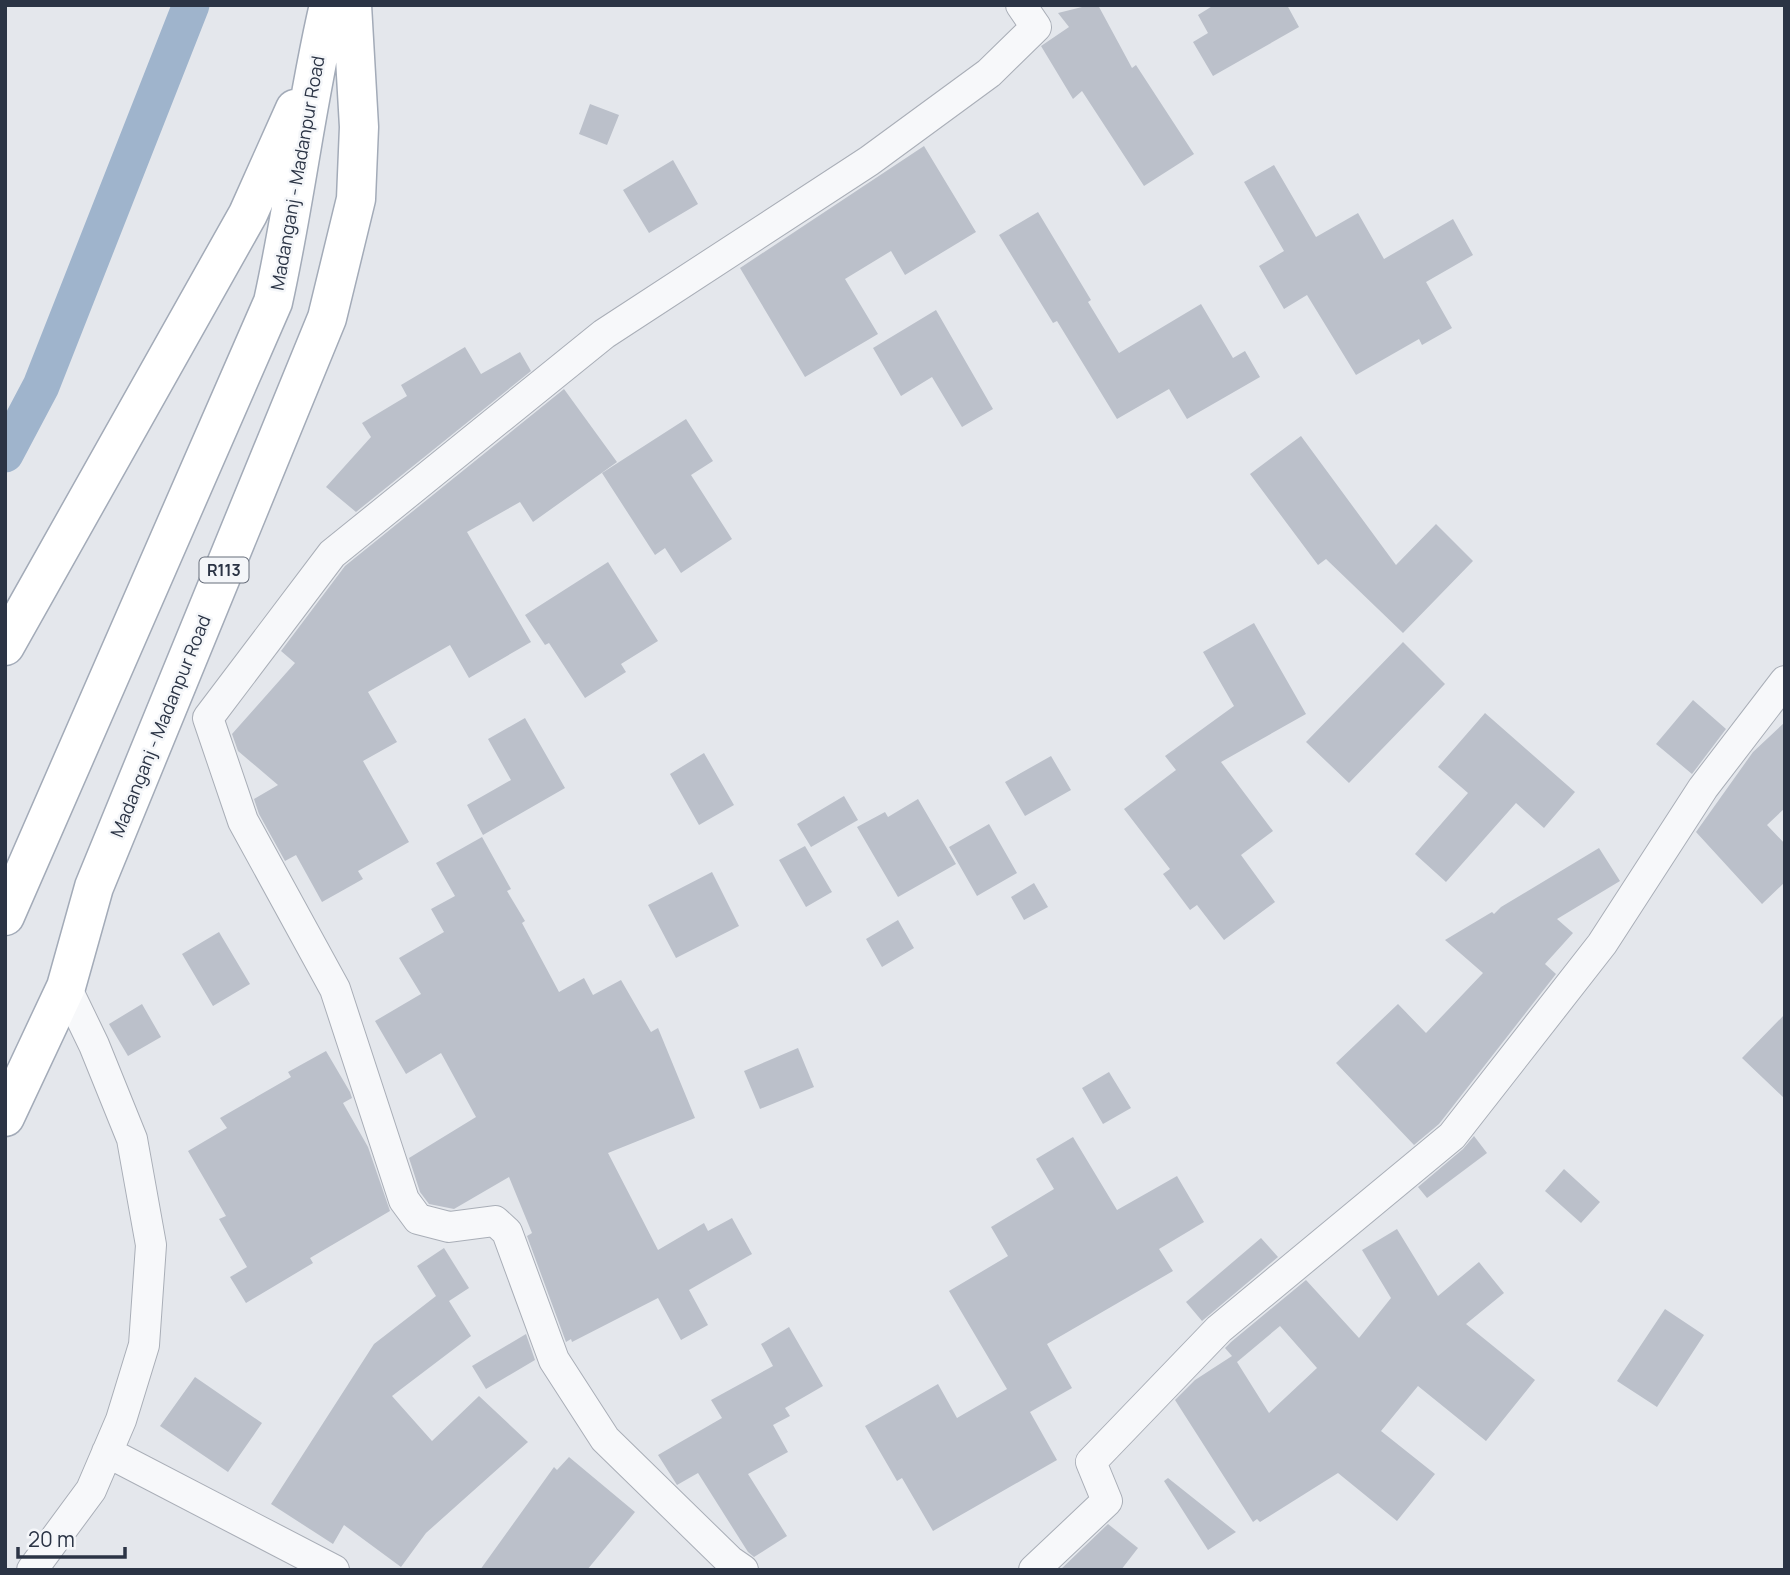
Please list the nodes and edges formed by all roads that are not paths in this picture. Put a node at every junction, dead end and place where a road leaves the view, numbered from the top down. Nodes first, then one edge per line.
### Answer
1 (329, 5) edge
2 (352, 5) edge
3 (1021, 5) edge
4 (316, 63) junction
5 (5, 646) edge
6 (1785, 681) edge
7 (5, 916) edge
8 (66, 987) junction
9 (5, 1116) edge
10 (107, 1452) junction
11 (32, 1570) edge
12 (334, 1570) edge
13 (743, 1570) edge
14 (1034, 1570) edge

1 - 4 main road, Madanganj - Madanpur Road
2 - 8 main road, Madanganj - Madanpur Road / R113
3 - 13 street
4 - 5 main road
4 - 7 main road, Madanganj - Madanpur Road
6 - 14 street
8 - 9 main road, Madanganj - Madanpur Road / R113
8 - 10 street
10 - 11 street
10 - 12 street

